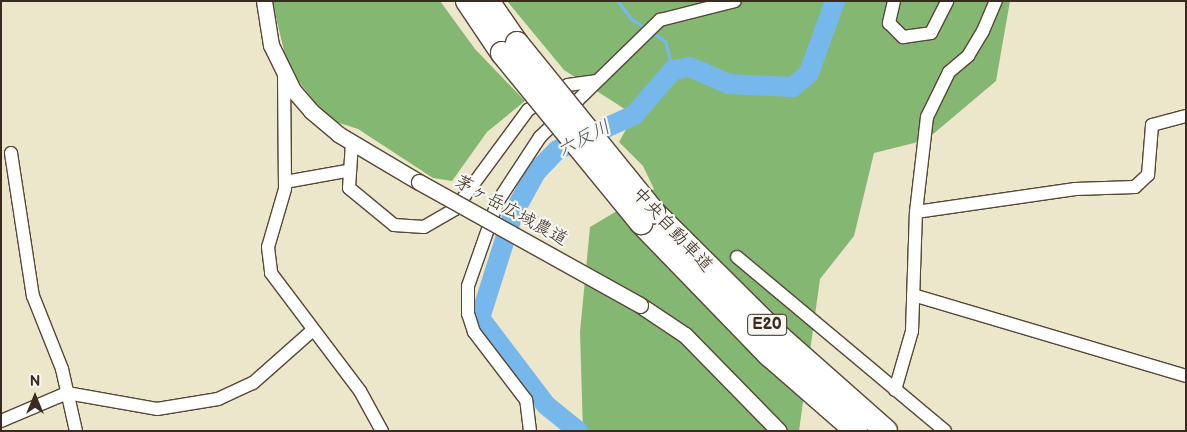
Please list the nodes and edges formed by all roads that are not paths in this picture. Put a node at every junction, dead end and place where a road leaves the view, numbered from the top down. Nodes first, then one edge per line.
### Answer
1 (264, 1) edge
2 (467, 1) edge
3 (488, 1) edge
4 (735, 1) edge
5 (894, 1) edge
6 (947, 1) edge
7 (996, 1) edge
8 (510, 48) junction
9 (284, 73) junction
10 (597, 81) junction
11 (1186, 116) edge
12 (352, 142) junction
13 (11, 153) dead end
14 (348, 171) junction
15 (285, 182) junction
16 (916, 212) junction
17 (647, 218) junction
18 (737, 257) dead end
19 (913, 295) junction
20 (313, 330) junction
21 (1186, 376) edge
22 (895, 390) junction
23 (68, 393) junction
24 (1, 421) edge
25 (76, 431) edge
26 (382, 431) edge
27 (530, 431) edge
28 (779, 431) edge
29 (856, 431) edge
30 (886, 431) edge
31 (944, 431) edge

1 - 9 street, 茅ヶ岳広域農道
2 - 8 highway, 中央自動車道 / E20
3 - 8 highway, 中央自動車道 / E20
4 - 10 street
5 - 6 street
7 - 16 street
8 - 17 highway, 中央自動車道 / E20, bridge
9 - 12 street, 茅ヶ岳広域農道
9 - 15 street
10 - 14 street
10 - 27 street
11 - 16 street
12 - 14 street
12 - 28 street, 茅ヶ岳広域農道, bridge
13 - 23 street
14 - 15 street
15 - 20 street
16 - 19 street
17 - 29 highway, 中央自動車道 / E20
17 - 30 highway, 中央自動車道 / E20
18 - 22 street
19 - 21 street
19 - 22 street
20 - 23 street
20 - 26 street
22 - 31 street
23 - 24 street
23 - 25 street

